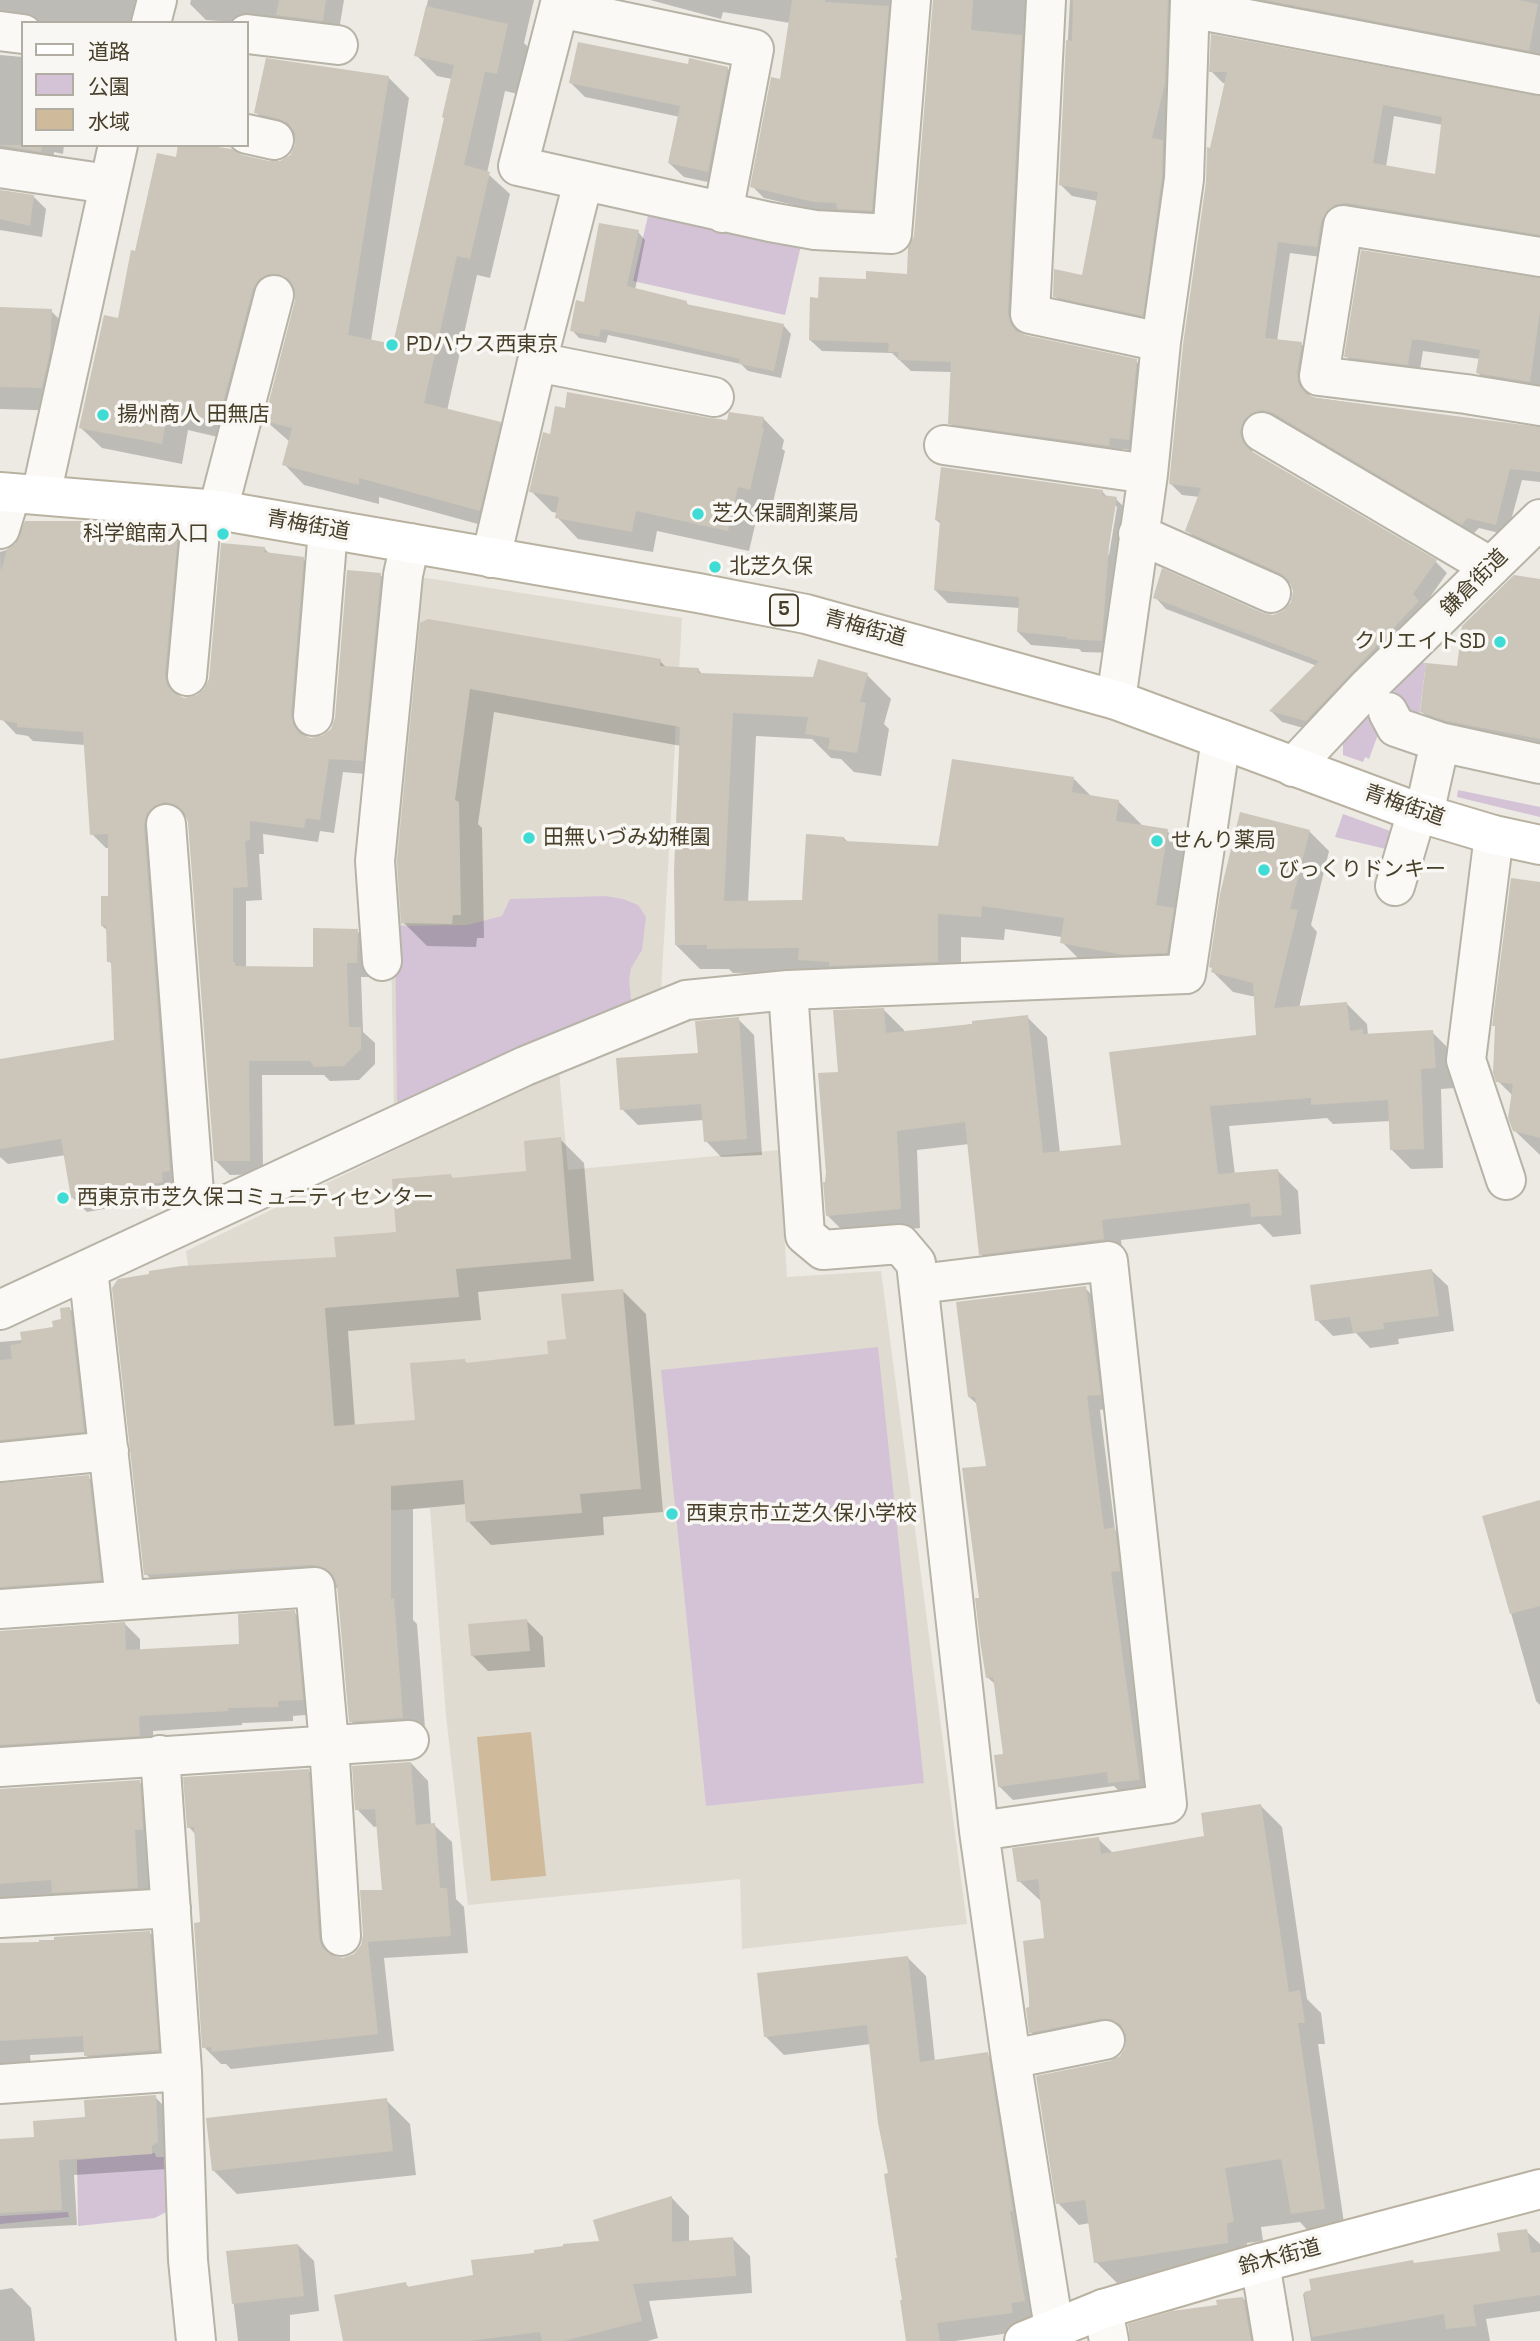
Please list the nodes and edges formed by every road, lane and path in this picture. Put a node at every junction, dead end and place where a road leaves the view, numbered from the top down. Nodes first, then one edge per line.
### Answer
1 (911, 0) edge
2 (1045, 0) edge
3 (560, 4) edge
4 (1190, 4) edge
5 (0, 31) edge
6 (21, 34) edge
7 (248, 34) edge
8 (338, 46) dead end
9 (1540, 75) edge
10 (117, 147) edge
11 (0, 169) edge
12 (583, 182) junction
13 (108, 184) junction
14 (723, 212) junction
15 (1540, 257) edge
16 (274, 295) dead end
17 (1161, 342) junction
18 (537, 362) junction
19 (714, 397) dead end
20 (1540, 406) edge
21 (1262, 432) dead end
22 (944, 445) dead end
23 (1147, 474) junction
24 (17, 494) edge
25 (210, 510) junction
26 (1540, 519) edge
27 (0, 529) edge
28 (328, 529) junction
29 (1138, 534) junction
30 (410, 543) junction
31 (491, 558) junction
32 (1492, 566) junction
33 (1271, 593) dead end
34 (187, 676) dead end
35 (1116, 700) junction
36 (1388, 712) dead end
37 (313, 716) dead end
38 (1221, 739) junction
39 (1440, 742) junction
40 (1540, 764) edge
41 (1293, 767) junction
42 (1420, 813) junction
43 (166, 824) dead end
44 (1494, 835) junction
45 (1540, 845) edge
46 (1395, 886) dead end
47 (382, 961) dead end
48 (788, 990) junction
49 (1506, 1180) dead end
50 (196, 1219) junction
51 (89, 1269) junction
52 (919, 1284) junction
53 (0, 1310) edge
54 (109, 1451) junction
55 (0, 1461) edge
56 (125, 1600) junction
57 (0, 1609) edge
58 (409, 1740) dead end
59 (329, 1744) junction
60 (160, 1755) junction
61 (0, 1767) edge
62 (979, 1831) junction
63 (172, 1908) junction
64 (0, 1918) edge
65 (341, 1936) dead end
66 (1105, 2040) dead end
67 (1011, 2059) junction
68 (183, 2071) junction
69 (0, 2084) edge
70 (1540, 2189) edge
71 (1260, 2263) junction
72 (1106, 2325) edge
73 (1039, 2334) edge
74 (196, 2341) edge
75 (1273, 2341) edge

1 - 14 street
2 - 17 street
3 - 12 street
3 - 14 street
4 - 9 street
4 - 17 street
5 - 6 street
7 - 8 street
10 - 13 street
11 - 13 street
12 - 14 street
12 - 18 street
13 - 24 street
15 - 20 street
16 - 25 street
17 - 23 street
18 - 19 street
18 - 31 street
21 - 32 street
22 - 23 street
23 - 29 street
24 - 25 main road, 青梅街道 / 5
24 - 27 street
25 - 28 main road, 青梅街道 / 5
25 - 34 street
26 - 32 street, 鎌倉街道
28 - 30 main road, 青梅街道 / 5
28 - 37 street
29 - 33 street
29 - 35 street
30 - 31 main road, 青梅街道 / 5
30 - 47 street
31 - 35 main road, 青梅街道 / 5
32 - 41 street, 鎌倉街道
35 - 38 main road, 青梅街道 / 5
36 - 39 street
38 - 41 main road, 青梅街道 / 5
38 - 48 street
39 - 40 street
39 - 42 street
41 - 42 main road, 青梅街道 / 5
42 - 44 main road, 青梅街道 / 5
42 - 46 street
43 - 50 street
44 - 45 main road, 青梅街道 / 5
44 - 49 street
48 - 50 street
48 - 52 street
50 - 51 street
51 - 53 street
51 - 54 street
52 - 62 street
52 - 62 street
54 - 55 street
54 - 56 street
56 - 57 street
56 - 59 street
58 - 59 street
59 - 60 street
59 - 65 street
60 - 61 street
60 - 63 street
62 - 67 street
63 - 64 street
63 - 68 street
66 - 67 street
67 - 73 street
68 - 69 street
68 - 74 street
70 - 71 main road, 鈴木街道
71 - 72 main road, 鈴木街道
71 - 75 street
72 - 73 main road, 鈴木街道

